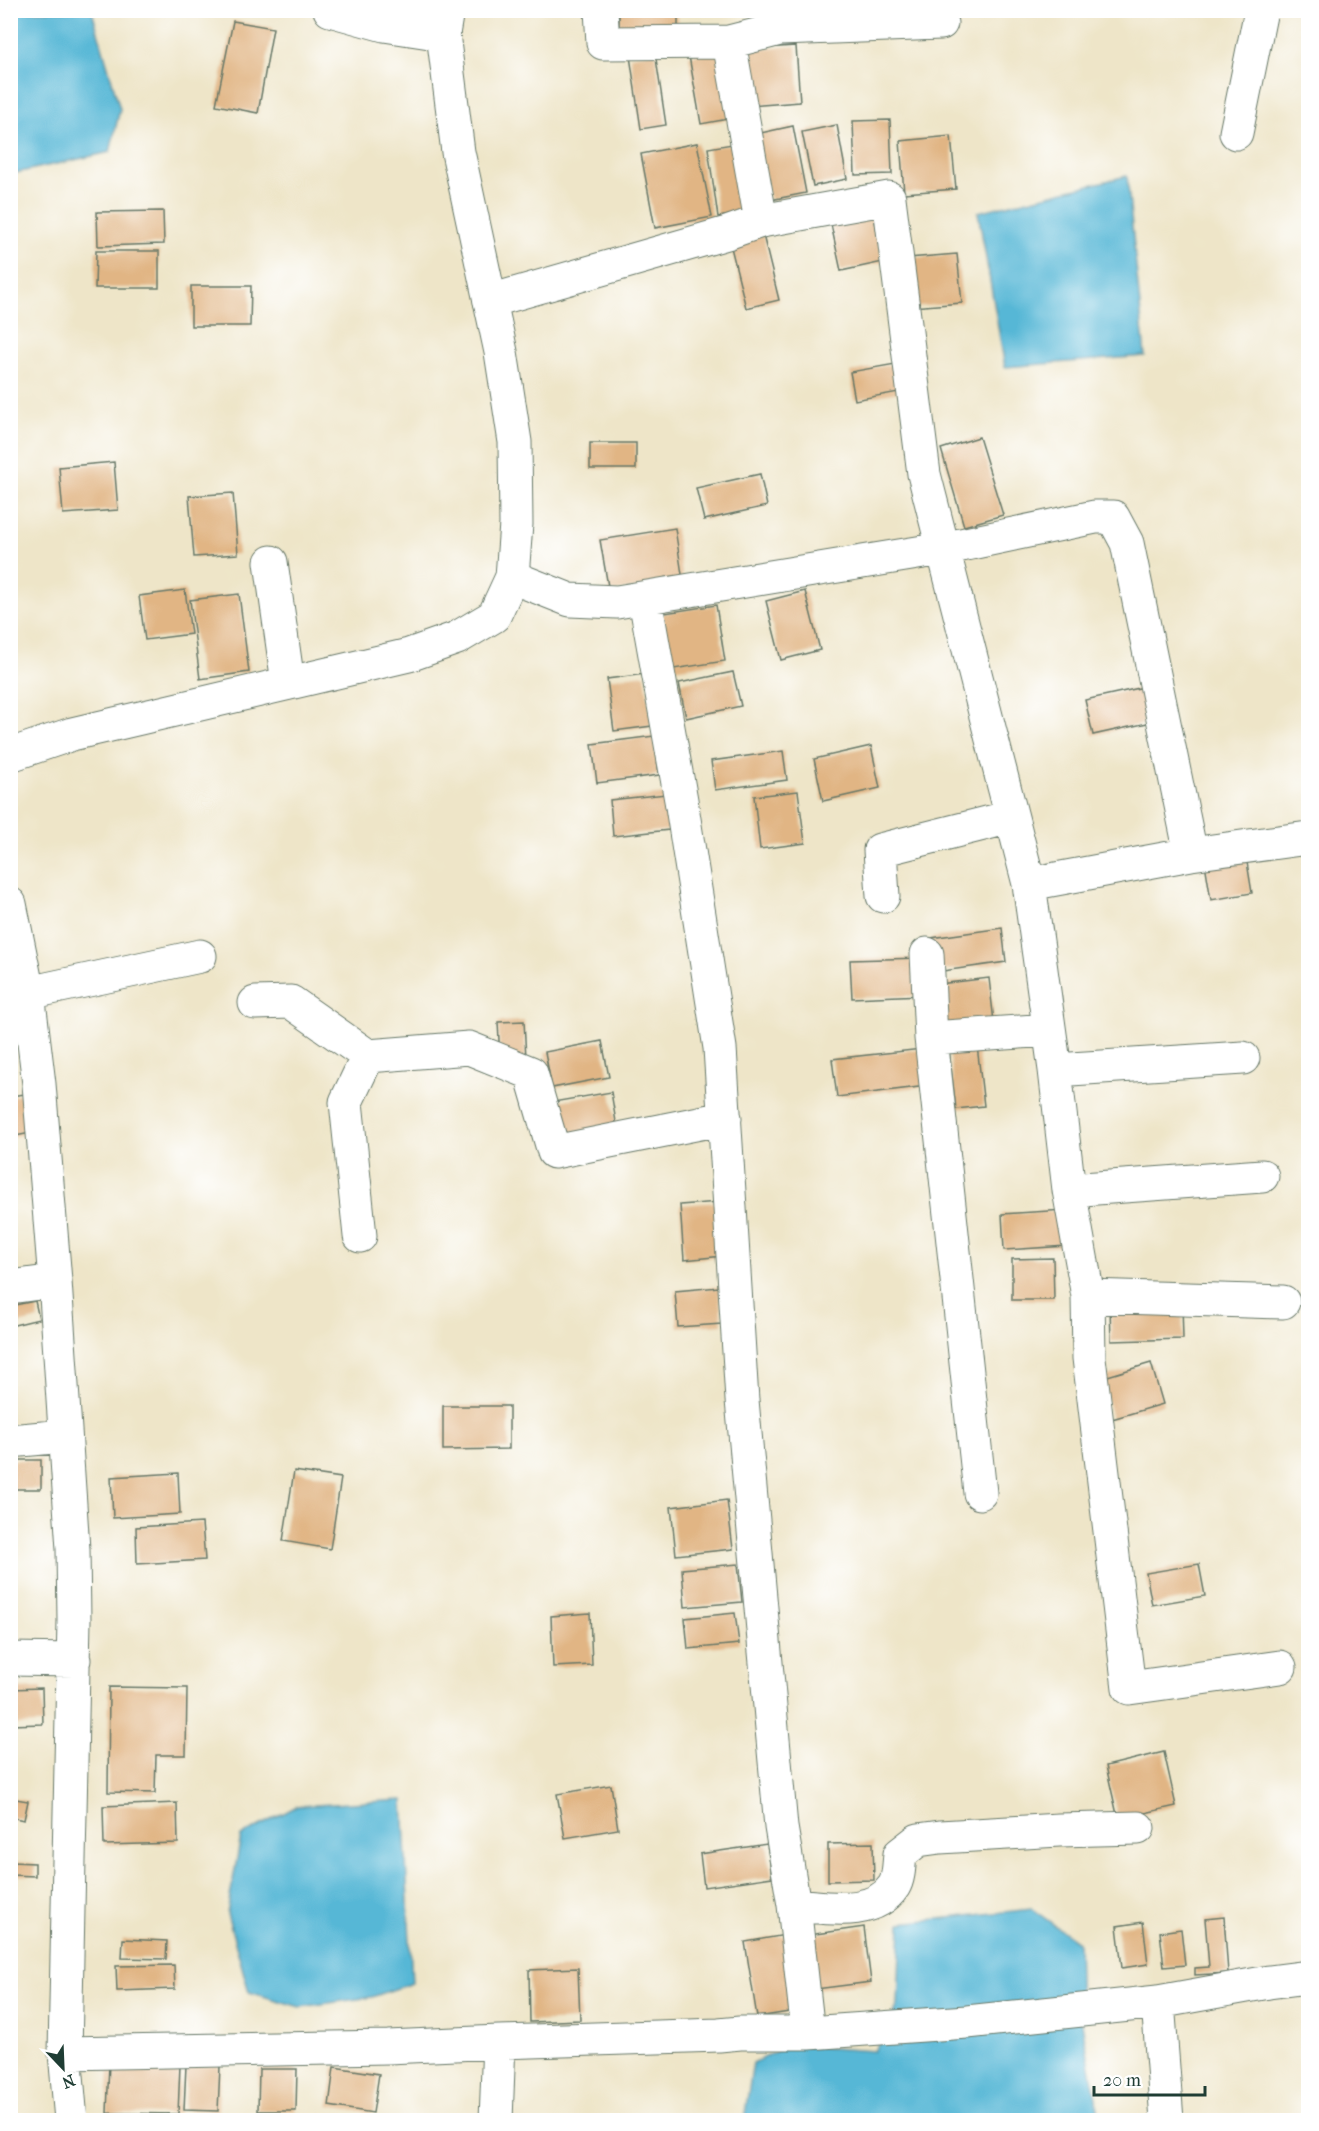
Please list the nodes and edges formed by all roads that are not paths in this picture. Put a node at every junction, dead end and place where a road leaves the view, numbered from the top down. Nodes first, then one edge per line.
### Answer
1 (330, 10) edge
2 (601, 10) edge
3 (1261, 10) edge
4 (445, 22) edge
5 (941, 23) dead end
6 (729, 42) junction
7 (1236, 133) dead end
8 (761, 221) junction
9 (490, 301) junction
10 (942, 549) junction
11 (271, 562) dead end
12 (512, 576) junction
13 (645, 598) junction
14 (288, 683) junction
15 (10, 755) edge
16 (1011, 817) junction
17 (1308, 838) edge
18 (1191, 854) junction
19 (1029, 884) junction
20 (883, 896) dead end
21 (10, 904) edge
22 (927, 954) dead end
23 (200, 956) dead end
24 (28, 993) junction
25 (255, 1004) dead end
26 (1049, 1030) junction
27 (931, 1038) junction
28 (368, 1056) junction
29 (1243, 1058) dead end
30 (1055, 1070) junction
31 (725, 1118) junction
32 (1262, 1176) dead end
33 (1069, 1190) junction
34 (360, 1236) dead end
35 (55, 1281) junction
36 (10, 1287) edge
37 (1088, 1296) junction
38 (1283, 1302) dead end
39 (65, 1436) junction
40 (10, 1441) edge
41 (980, 1493) dead end
42 (10, 1659) edge
43 (74, 1660) junction
44 (1280, 1667) dead end
45 (1138, 1828) dead end
46 (794, 1905) junction
47 (1308, 1977) edge
48 (1158, 2002) junction
49 (808, 2033) junction
50 (500, 2042) junction
51 (65, 2053) junction
52 (71, 2121) edge
53 (496, 2121) edge
54 (1167, 2121) edge

1 - 4 street
2 - 6 street
3 - 7 street
4 - 9 street
5 - 6 street
6 - 8 street
8 - 9 street
8 - 10 street
9 - 12 street
10 - 13 street
10 - 16 street
10 - 18 street
11 - 14 street
12 - 13 street
12 - 14 street
13 - 31 street
14 - 15 street
16 - 19 street
16 - 20 street
17 - 18 street
18 - 19 street
19 - 26 street
21 - 24 street
22 - 27 street
23 - 24 street
24 - 35 street
25 - 28 street
26 - 27 street
26 - 30 street
27 - 41 street
28 - 31 street
28 - 34 street
29 - 30 street
30 - 33 street
31 - 46 street
32 - 33 street
33 - 37 street
35 - 36 street
35 - 39 street
37 - 38 street
37 - 44 street
39 - 40 street
39 - 43 street
42 - 43 street
43 - 51 street
45 - 46 street
46 - 49 street
47 - 48 street
48 - 49 street
48 - 54 street
49 - 50 street
50 - 51 street
50 - 53 street
51 - 52 street

